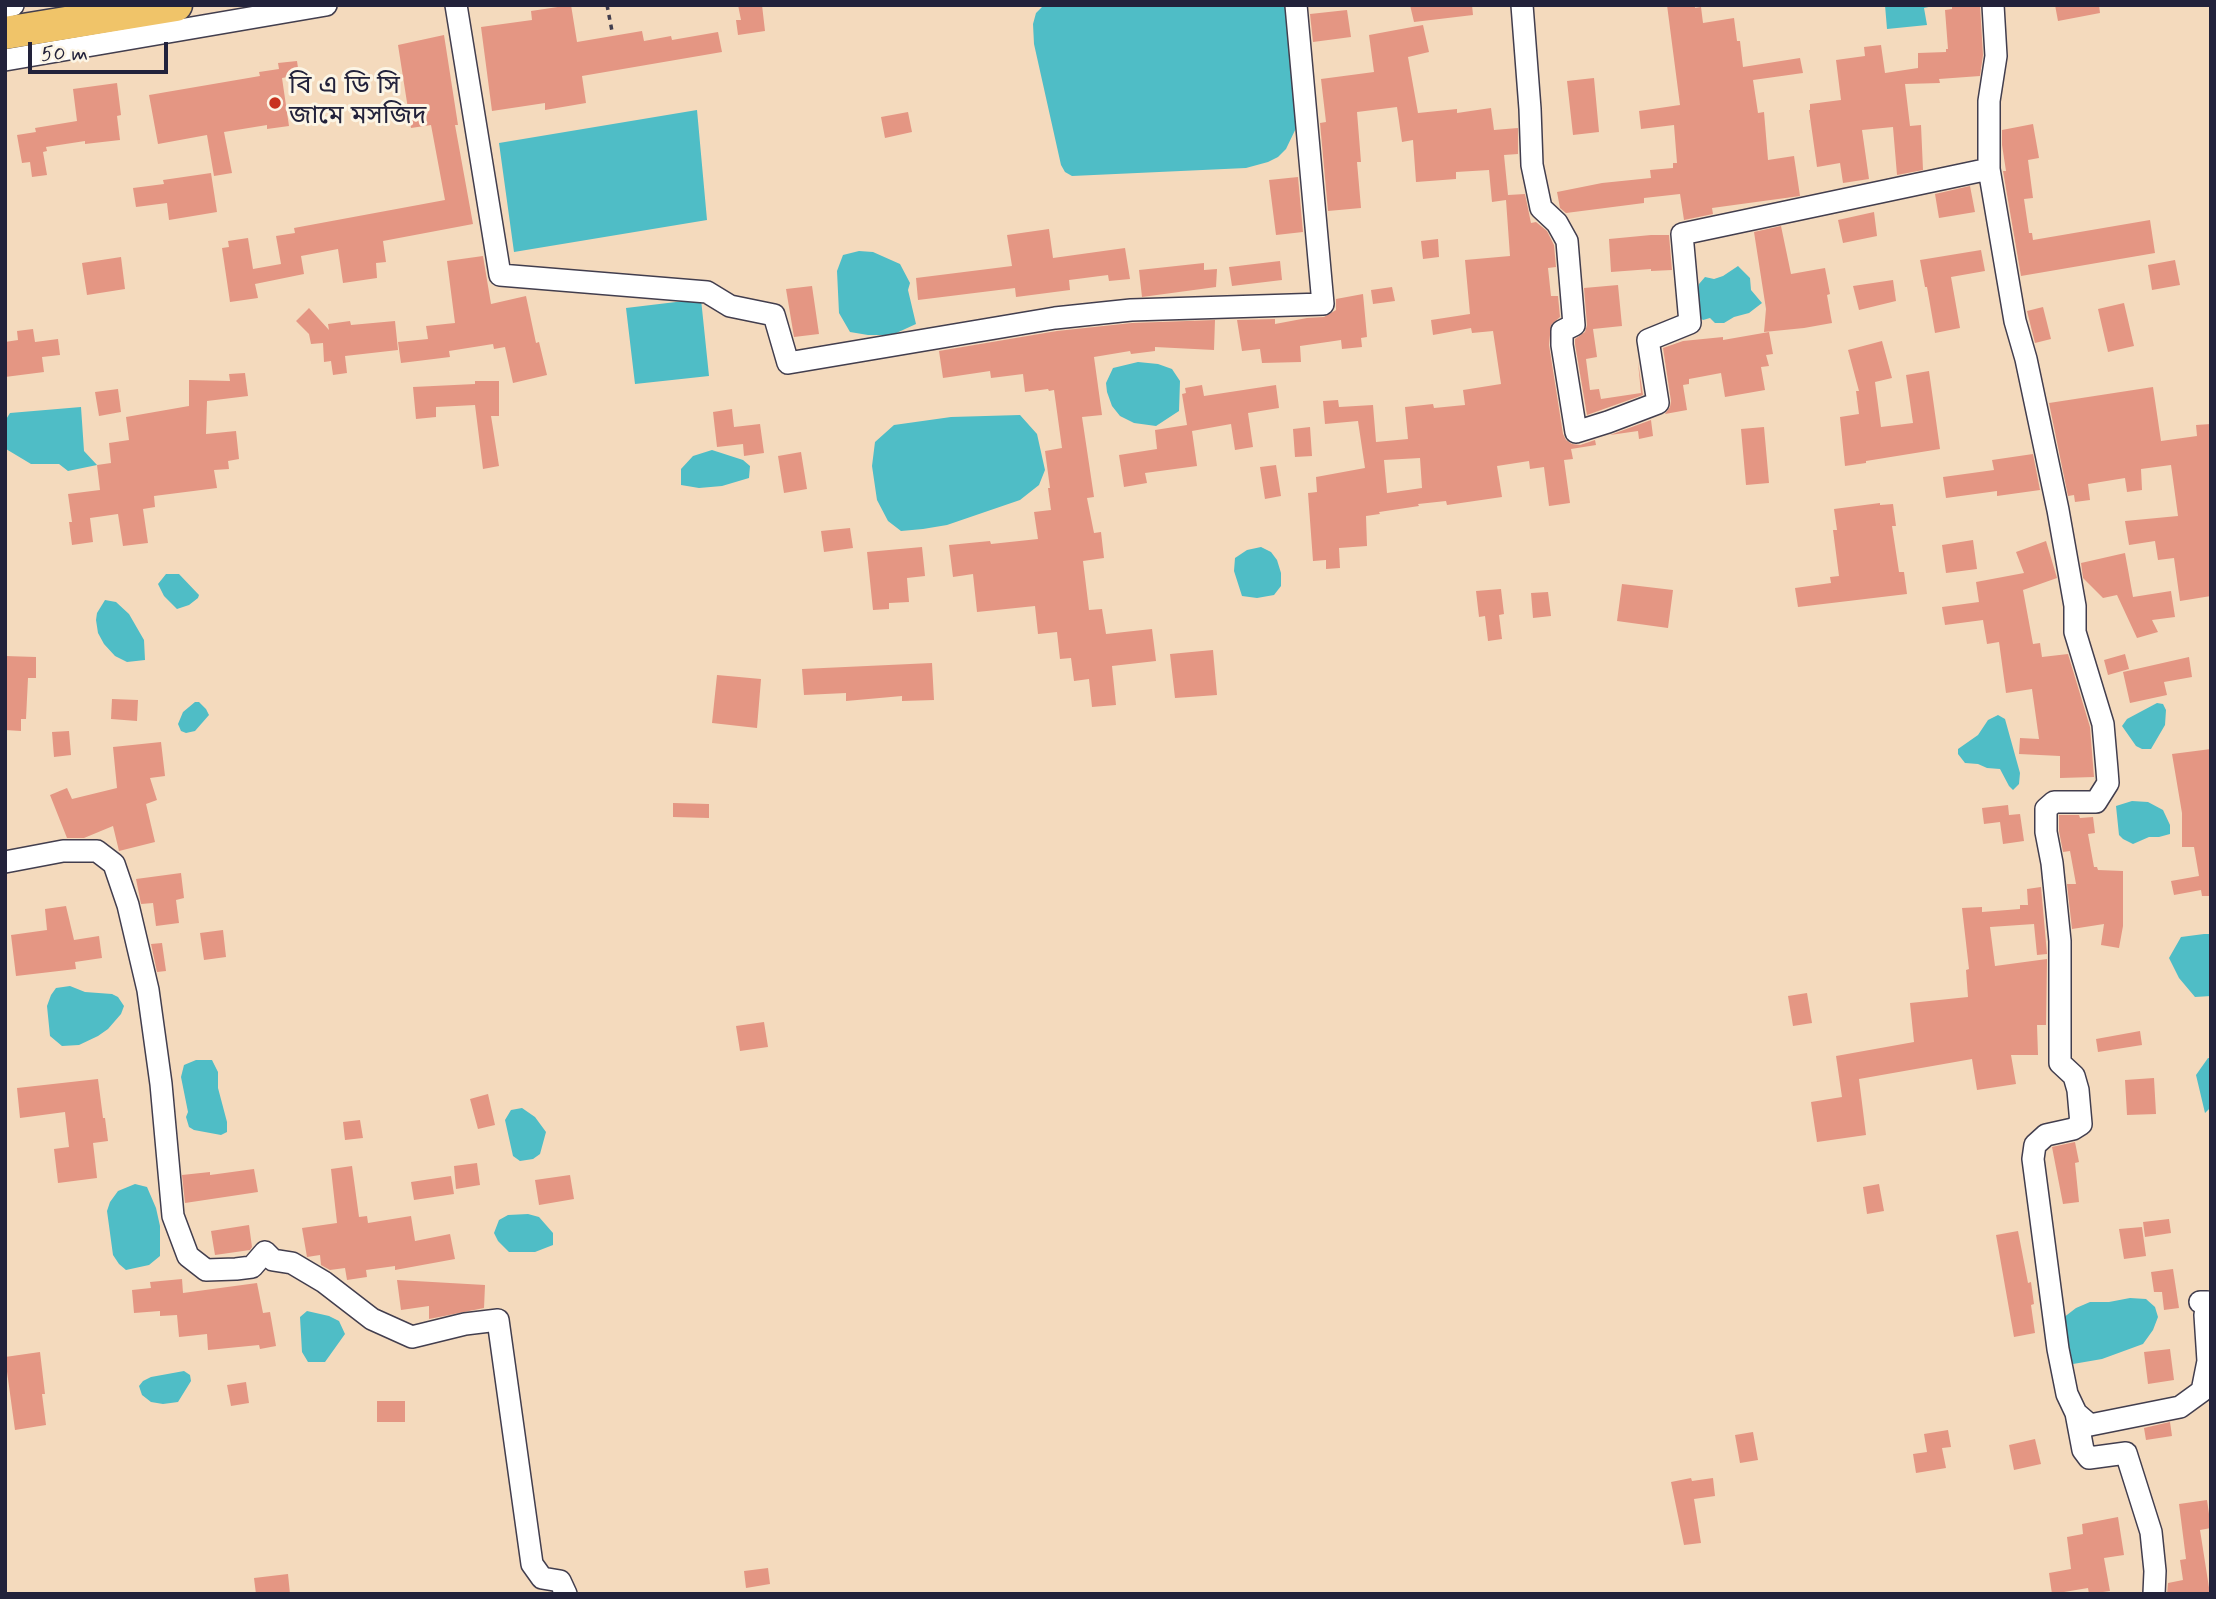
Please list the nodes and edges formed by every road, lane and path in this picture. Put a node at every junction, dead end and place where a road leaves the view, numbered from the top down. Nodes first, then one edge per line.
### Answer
1 (13, 5) edge
2 (176, 5) edge
3 (326, 5) edge
4 (456, 5) edge
5 (607, 5) edge
6 (1296, 5) edge
7 (1522, 5) edge
8 (1993, 5) edge
9 (5, 6) edge
10 (612, 31) dead end
11 (5, 33) edge
12 (5, 60) edge
13 (1989, 169) junction
14 (5, 862) edge
15 (2211, 1299) edge
16 (2076, 1413) junction
17 (566, 1594) edge
18 (2154, 1594) edge

1 - 9 street
2 - 11 highway
3 - 12 street
4 - 6 street
5 - 10 path
7 - 13 street
8 - 13 street
13 - 16 street
14 - 17 street
15 - 16 street
16 - 18 street

